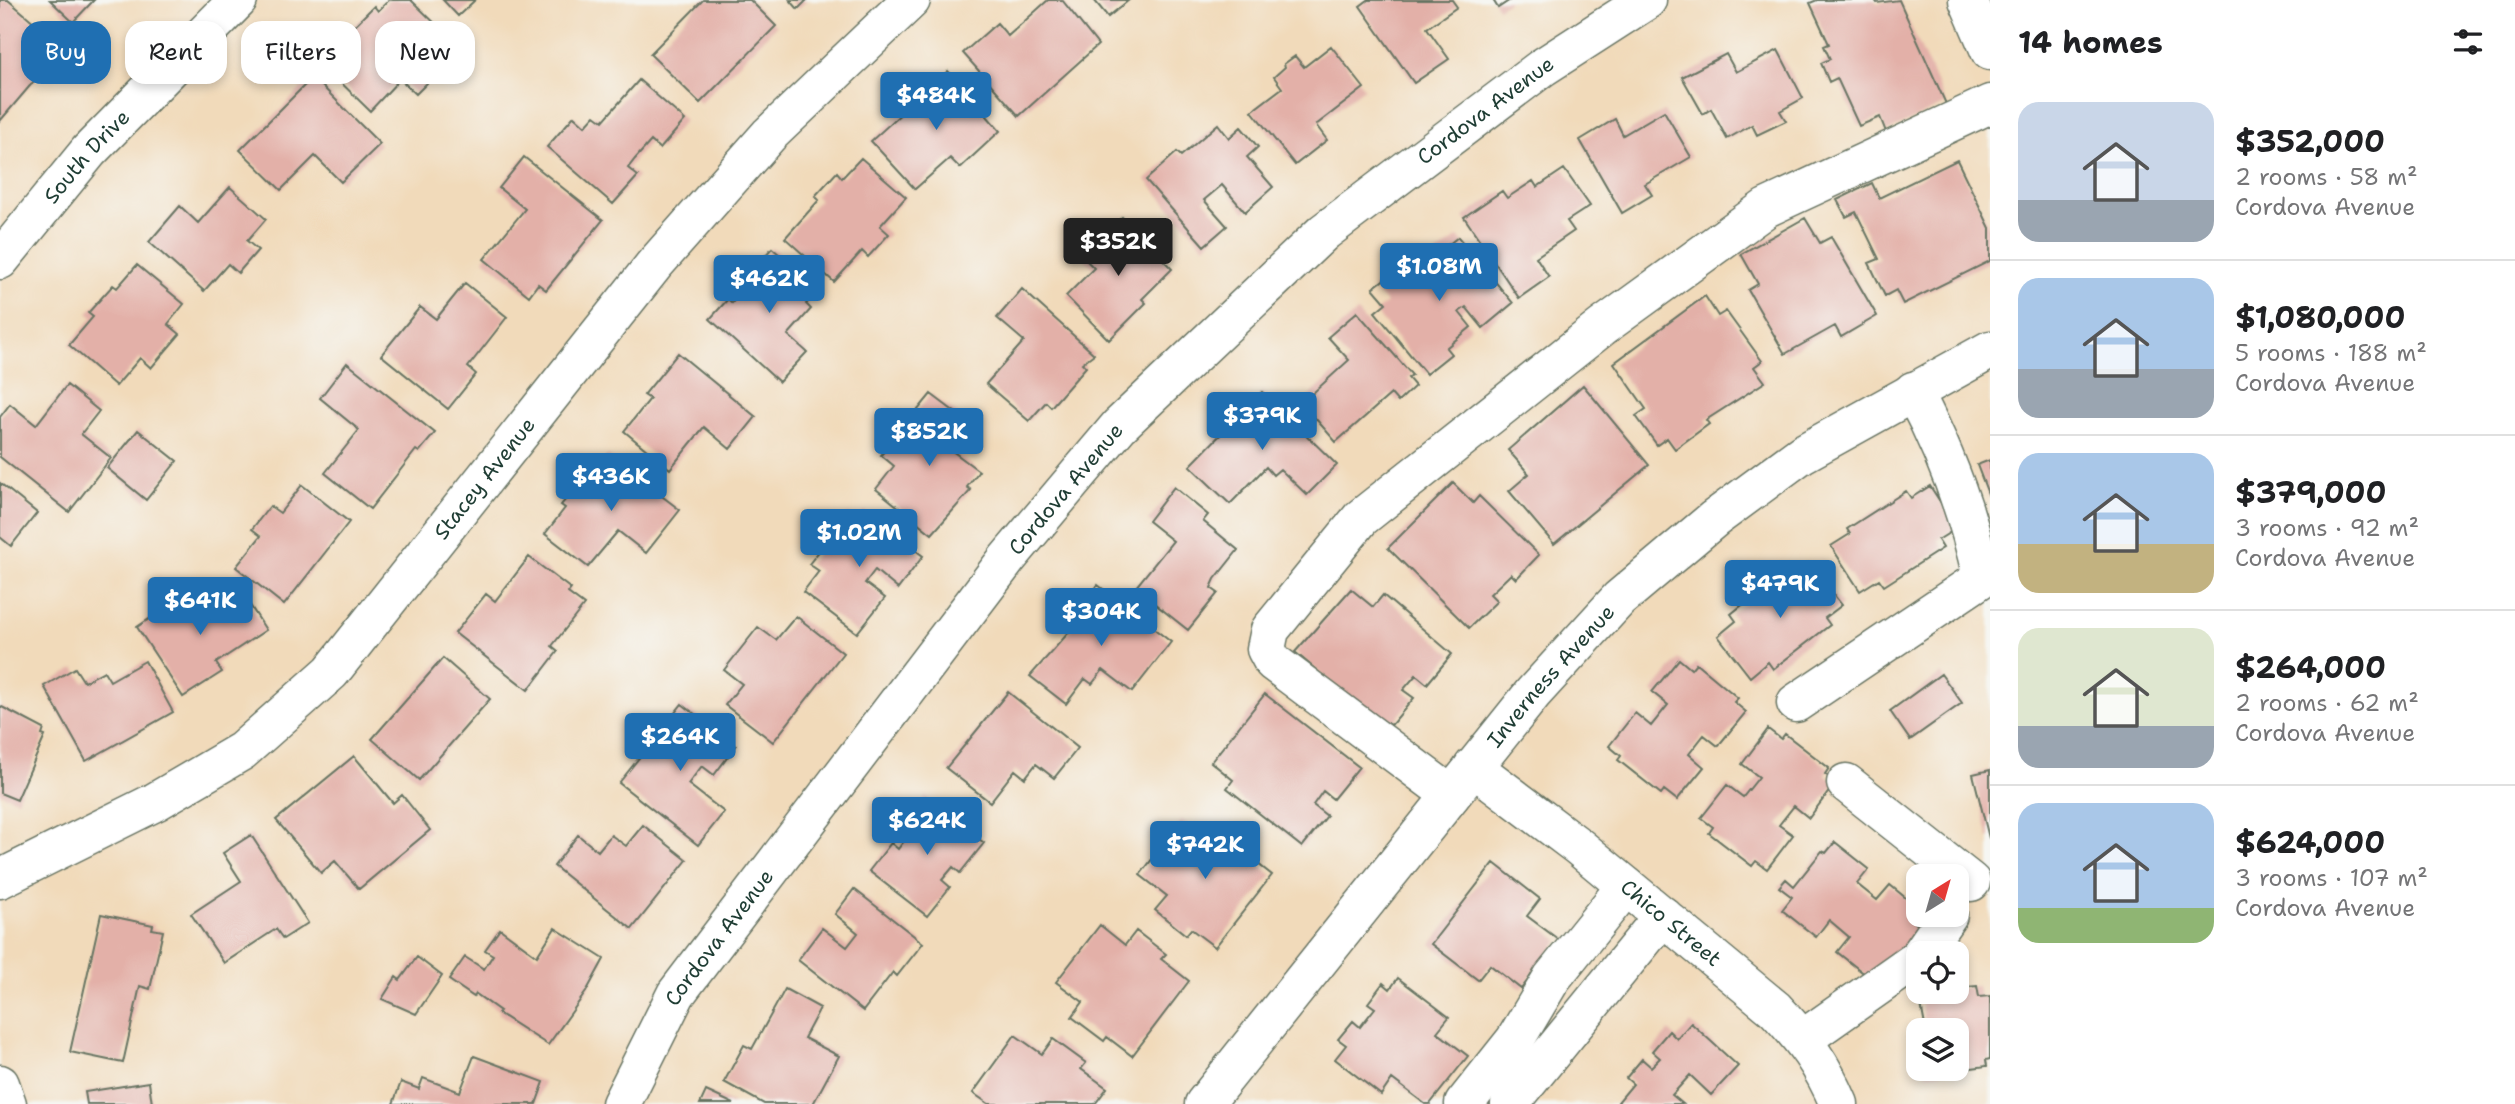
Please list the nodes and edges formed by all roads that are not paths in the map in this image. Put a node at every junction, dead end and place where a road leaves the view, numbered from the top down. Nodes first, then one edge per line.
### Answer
1 (238, 0) edge
2 (911, 0) edge
3 (1647, 0) edge
4 (1977, 5) edge
5 (1990, 51) edge
6 (1990, 104) edge
7 (0, 260) edge
8 (1990, 350) edge
9 (1913, 391) junction
10 (1986, 593) edge
11 (1796, 703) dead end
12 (1462, 781) junction
13 (1846, 783) dead end
14 (0, 879) edge
15 (1626, 886) junction
16 (1973, 888) edge
17 (1663, 916) junction
18 (1906, 965) edge
19 (1803, 1039) junction
20 (0, 1084) edge
21 (7, 1104) edge
22 (621, 1104) edge
23 (1204, 1104) edge
24 (1464, 1104) edge
25 (1510, 1104) edge
26 (1839, 1104) edge

1 - 7 street, South Drive
2 - 14 street, Stacey Avenue
3 - 22 street, Cordova Avenue
4 - 5 street
6 - 12 street, Chico Street
8 - 9 street, Inverness Avenue
9 - 10 street
9 - 12 street, Inverness Avenue
10 - 11 street
12 - 15 street, Chico Street
12 - 23 street, Inverness Avenue
13 - 16 street
15 - 17 street, Chico Street
15 - 24 street
17 - 19 street, Chico Street
17 - 25 street
18 - 19 street
19 - 26 street, Chico Street
20 - 21 street

